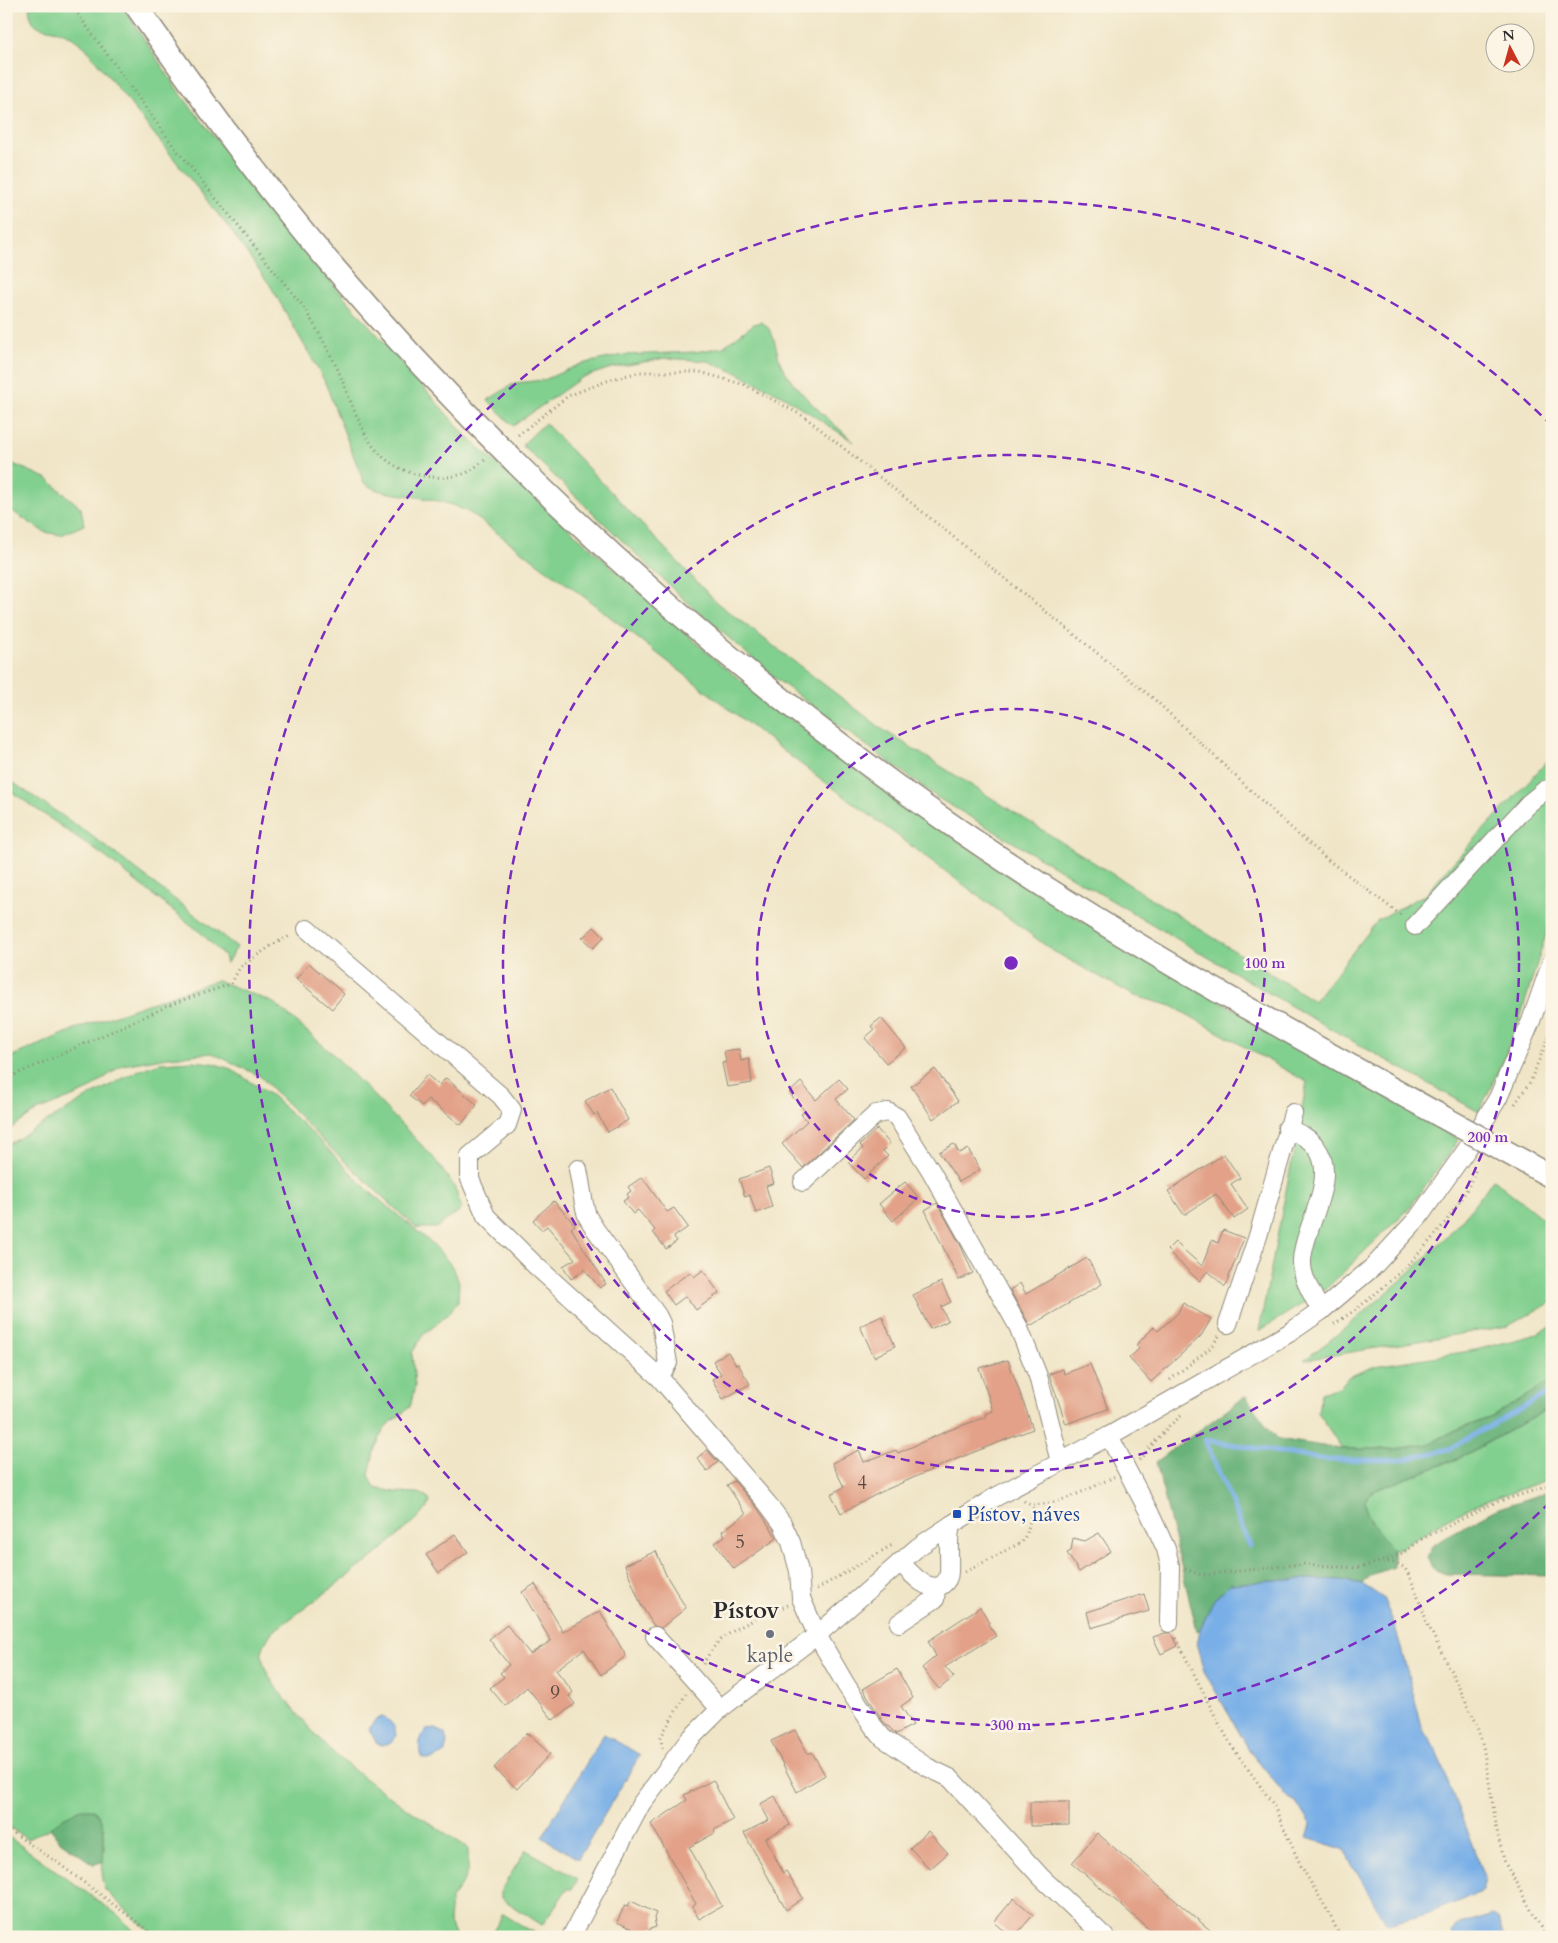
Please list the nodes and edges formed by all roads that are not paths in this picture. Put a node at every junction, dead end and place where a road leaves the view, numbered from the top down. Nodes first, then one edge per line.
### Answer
1 (136, 6) edge
2 (1552, 788) edge
3 (1415, 926) road end
4 (307, 929) road end
5 (1552, 961) edge
6 (578, 1168) dead end
7 (1552, 1176) edge
8 (803, 1182) dead end
9 (1321, 1311) junction
10 (1228, 1324) dead end
11 (659, 1376) junction
12 (1109, 1436) junction
13 (1060, 1462) junction
14 (951, 1525) junction
15 (900, 1562) junction
16 (936, 1588) junction
17 (899, 1623) dead end
18 (1169, 1623) road end
19 (817, 1634) junction
20 (655, 1636) dead end
21 (720, 1709) junction
22 (572, 1937) edge
23 (1105, 1937) edge

1 - 7 main road, bridge
2 - 3 street
4 - 11 street
5 - 9 street
6 - 11 street
8 - 13 street
9 - 10 street
9 - 12 street
11 - 19 street
12 - 13 street
12 - 18 street
13 - 14 street
14 - 15 street
14 - 16 street
15 - 16 street
15 - 19 street
16 - 17 street
19 - 21 street
19 - 23 street
20 - 21 street
21 - 22 street

